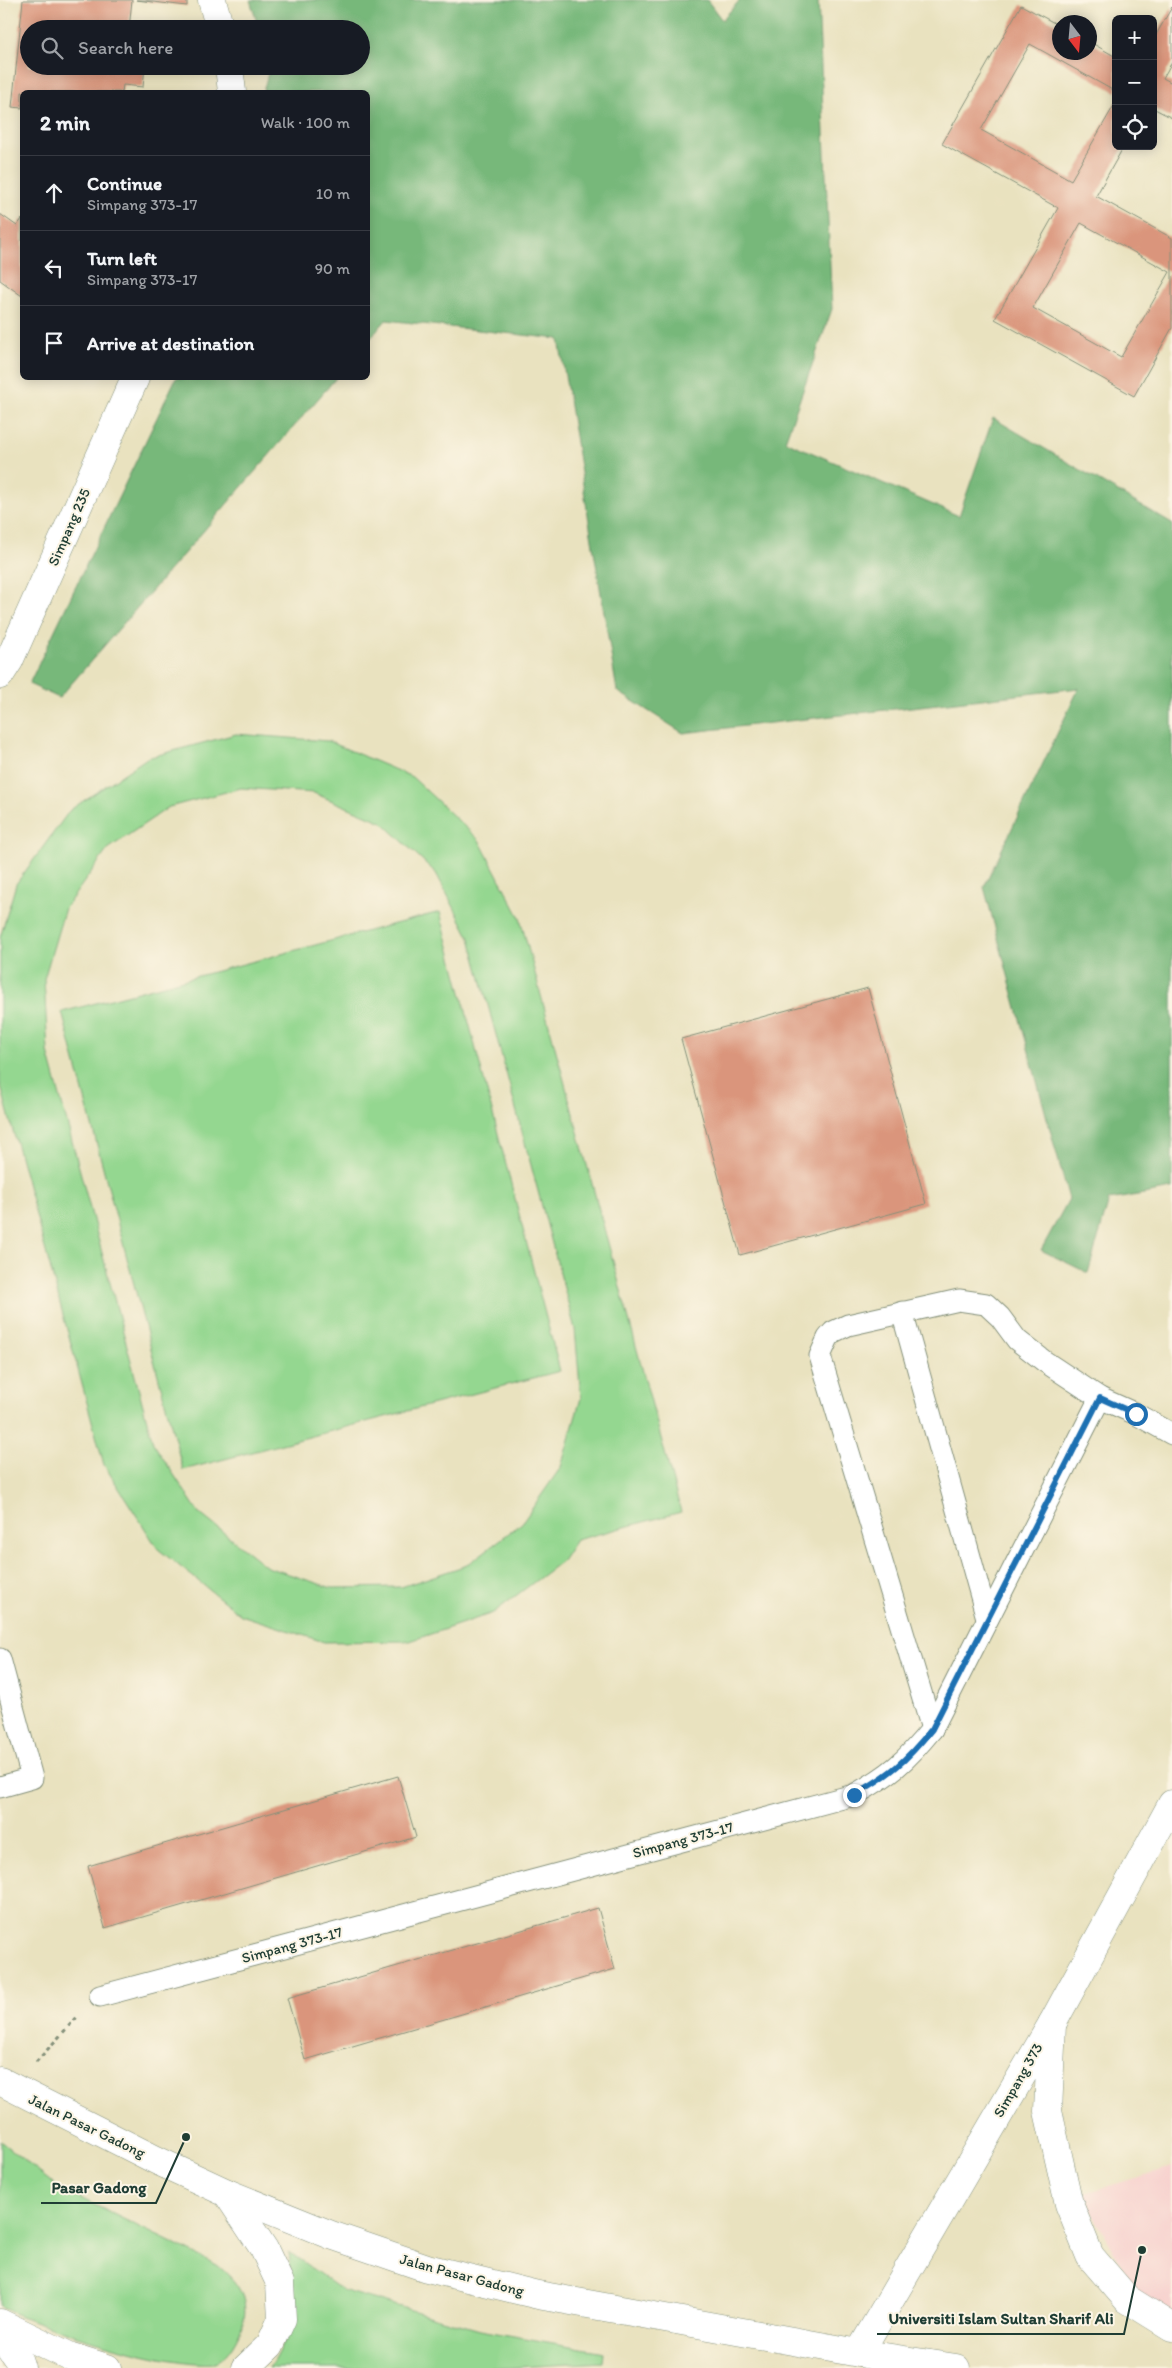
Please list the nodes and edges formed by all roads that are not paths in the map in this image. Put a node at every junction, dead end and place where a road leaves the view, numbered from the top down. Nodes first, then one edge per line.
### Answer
1 (212, 0) edge
2 (218, 20) edge
3 (230, 75) edge
4 (232, 90) edge
5 (134, 380) edge
6 (0, 676) edge
7 (902, 1312) junction
8 (1100, 1398) junction
9 (1172, 1434) edge
10 (987, 1618) junction
11 (0, 1659) edge
12 (932, 1729) junction
13 (0, 1787) edge
14 (1172, 1804) edge
15 (100, 1996) road end
16 (1052, 2024) junction
17 (6, 2085) edge
18 (227, 2193) junction
19 (0, 2323) edge
20 (1172, 2326) edge
21 (0, 2334) edge
22 (859, 2353) junction
23 (21, 2368) edge
24 (108, 2368) edge
25 (246, 2368) edge
26 (956, 2368) edge

1 - 2 street
3 - 4 street
5 - 6 street, Simpang 235
7 - 8 lane
7 - 10 lane
7 - 12 lane
8 - 9 lane
8 - 10 lane, Simpang 373-17
10 - 12 lane, Simpang 373-17
11 - 13 lane
12 - 15 lane, Simpang 373-17
14 - 16 street, Simpang 373
16 - 20 street
16 - 22 street, Simpang 373
17 - 18 street, Jalan Pasar Gadong
18 - 22 street, Jalan Pasar Gadong
18 - 25 street
19 - 24 street
21 - 23 street
22 - 26 street, Jalan Pasar Gadong

